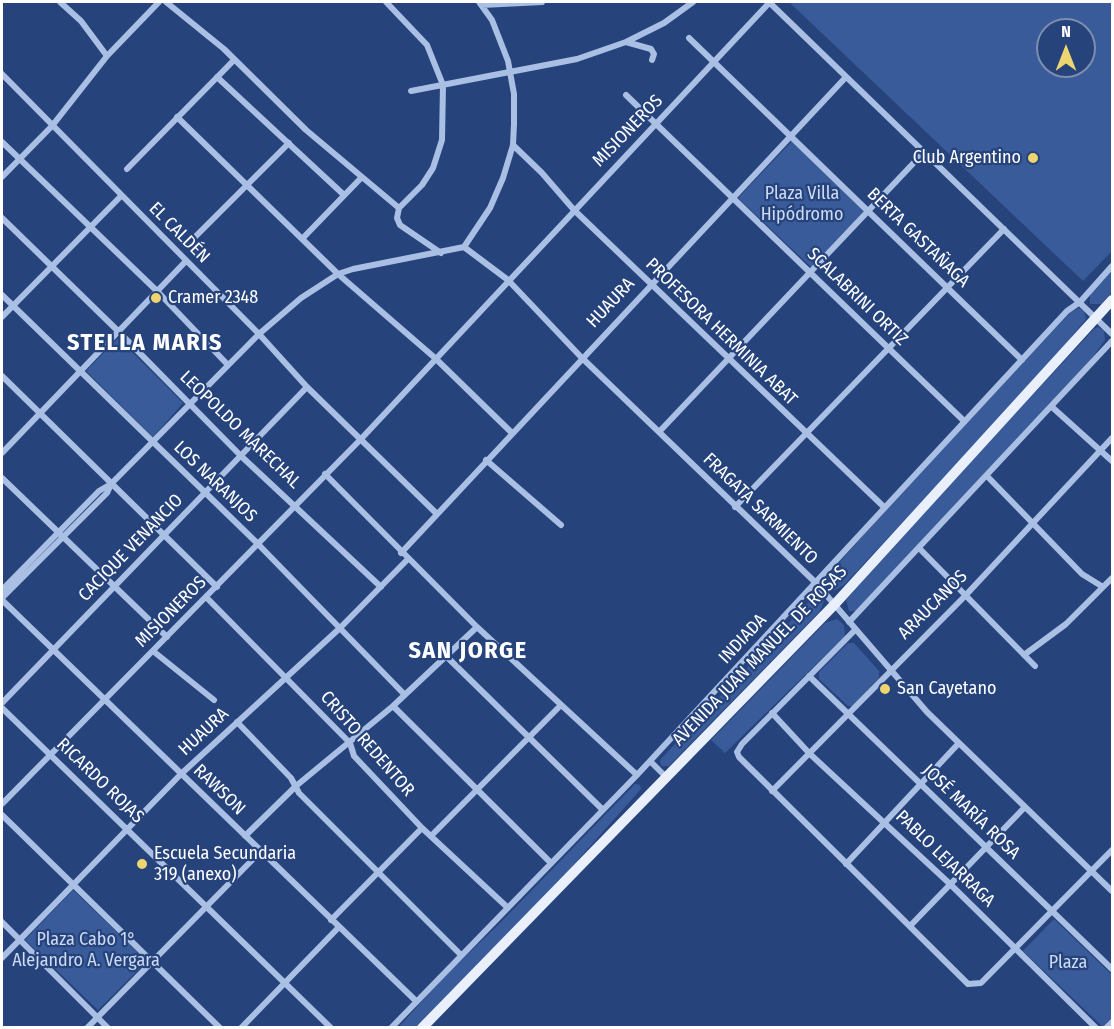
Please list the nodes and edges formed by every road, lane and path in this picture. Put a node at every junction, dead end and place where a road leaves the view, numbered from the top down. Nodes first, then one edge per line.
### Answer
1 (60, 2) edge
2 (159, 2) edge
3 (166, 2) edge
4 (386, 2) edge
5 (542, 2) edge
6 (693, 2) edge
7 (769, 2) edge
8 (481, 3) edge
9 (689, 38) dead end
10 (626, 42) junction
11 (107, 56) junction
12 (234, 60) junction
13 (652, 60) dead end
14 (715, 62) junction
15 (511, 72) junction
16 (2, 74) edge
17 (217, 77) junction
18 (846, 77) junction
19 (443, 85) junction
20 (411, 91) dead end
21 (626, 95) dead end
22 (177, 117) junction
23 (656, 124) junction
24 (52, 126) junction
25 (792, 137) junction
26 (2, 142) edge
27 (289, 143) junction
28 (513, 145) junction
29 (924, 152) junction
30 (19, 160) junction
31 (127, 169) dead end
32 (2, 177) edge
33 (361, 178) junction
34 (247, 186) junction
35 (344, 195) junction
36 (121, 196) junction
37 (735, 198) junction
38 (399, 208) junction
39 (574, 210) junction
40 (869, 210) junction
41 (2, 219) edge
42 (91, 227) junction
43 (1004, 229) junction
44 (194, 238) dead end
45 (302, 239) junction
46 (464, 247) junction
47 (441, 253) junction
48 (186, 261) junction
49 (52, 266) junction
50 (1113, 266) edge
51 (810, 272) junction
52 (338, 273) junction
53 (508, 280) junction
54 (650, 284) junction
55 (947, 288) junction
56 (157, 291) junction
57 (2, 295) edge
58 (1113, 300) edge
59 (1080, 302) junction
60 (12, 306) junction
61 (2, 317) edge
62 (1096, 317) junction
63 (118, 331) junction
64 (1112, 332) edge
65 (259, 334) junction
66 (1113, 341) edge
67 (888, 348) junction
68 (581, 357) junction
69 (435, 358) junction
70 (728, 359) junction
71 (1022, 360) junction
72 (228, 365) junction
73 (80, 372) junction
74 (2, 376) edge
75 (307, 387) junction
76 (190, 403) junction
77 (1052, 407) junction
78 (39, 413) junction
79 (964, 421) junction
80 (659, 432) junction
81 (512, 433) junction
82 (806, 435) junction
83 (1113, 438) edge
84 (361, 439) junction
85 (152, 442) junction
86 (1101, 451) junction
87 (2, 453) edge
88 (241, 456) junction
89 (486, 460) junction
90 (1113, 461) edge
91 (325, 474) junction
92 (987, 476) junction
93 (2, 478) edge
94 (111, 484) junction
95 (205, 493) junction
96 (296, 505) junction
97 (735, 507) junction
98 (884, 507) junction
99 (437, 514) junction
100 (1032, 524) junction
101 (561, 525) dead end
102 (61, 535) junction
103 (164, 535) junction
104 (257, 543) junction
105 (920, 549) junction
106 (401, 553) junction
107 (407, 560) junction
108 (1113, 578) edge
109 (816, 583) junction
110 (114, 585) junction
111 (217, 587) junction
112 (381, 587) junction
113 (1103, 587) junction
114 (2, 590) edge
115 (965, 596) junction
116 (207, 598) junction
117 (2, 599) edge
118 (835, 604) junction
119 (849, 622) junction
120 (477, 627) junction
121 (340, 628) junction
122 (854, 631) junction
123 (166, 637) junction
124 (52, 651) junction
125 (153, 651) junction
126 (1024, 655) junction
127 (447, 657) junction
128 (1035, 666) dead end
129 (889, 671) junction
130 (286, 676) junction
131 (810, 676) junction
132 (404, 694) junction
133 (105, 699) junction
134 (214, 700) dead end
135 (2, 703) edge
136 (393, 706) junction
137 (560, 706) junction
138 (2, 708) edge
139 (772, 713) junction
140 (850, 714) junction
141 (237, 722) junction
142 (528, 737) junction
143 (350, 743) junction
144 (958, 744) junction
145 (50, 754) junction
146 (810, 754) junction
147 (650, 761) junction
148 (181, 774) junction
149 (637, 776) junction
150 (666, 777) junction
151 (920, 785) junction
152 (296, 786) junction
153 (477, 789) junction
154 (772, 791) junction
155 (2, 804) edge
156 (1024, 808) junction
157 (603, 810) junction
158 (2, 815) edge
159 (885, 822) junction
160 (422, 828) junction
161 (127, 829) junction
162 (245, 836) junction
163 (431, 836) junction
164 (986, 847) junction
165 (1113, 850) edge
166 (261, 851) junction
167 (551, 863) junction
168 (846, 864) junction
169 (1090, 871) junction
170 (378, 873) junction
171 (950, 884) junction
172 (73, 885) junction
173 (1113, 891) edge
174 (207, 906) junction
175 (507, 908) junction
176 (1052, 912) junction
177 (331, 920) junction
178 (2, 922) edge
179 (910, 926) junction
180 (339, 927) junction
181 (19, 940) junction
182 (1014, 949) junction
183 (459, 954) junction
184 (2, 958) edge
185 (152, 962) junction
186 (1113, 969) edge
187 (284, 983) junction
188 (416, 1001) junction
189 (97, 1017) junction
190 (1113, 1022) edge
191 (87, 1028) edge
192 (108, 1028) edge
193 (220, 1028) edge
194 (241, 1028) edge
195 (331, 1028) edge
196 (391, 1028) edge
197 (422, 1028) edge
198 (1096, 1028) edge
199 (1106, 1028) edge

1 - 11 street
2 - 11 street
3 - 12 street
4 - 19 street
5 - 8 street
6 - 10 street
7 - 14 street, MISIONEROS
7 - 18 street
8 - 15 street
9 - 14 street, BERTA GASTAÑAGA
10 - 13 street
10 - 15 street
11 - 24 street
12 - 17 street
12 - 33 street
14 - 23 street, MISIONEROS
14 - 25 street, BERTA GASTAÑAGA
15 - 19 street
15 - 28 street
16 - 24 street, EL CALDÉN
17 - 22 street
17 - 27 street
18 - 25 street, HUAURA
18 - 29 street
19 - 20 street
19 - 38 street
21 - 23 street, SCALABRINI ORTIZ
22 - 31 street
22 - 34 street
23 - 37 street, SCALABRINI ORTIZ
23 - 39 street, MISIONEROS
24 - 30 street
24 - 36 street, EL CALDÉN
25 - 37 street, HUAURA
25 - 40 street, BERTA GASTAÑAGA
26 - 30 street
27 - 34 street
27 - 35 street
28 - 39 street, PROFESORA HERMINIA ABAT
28 - 46 street
29 - 40 street
29 - 43 street
30 - 32 street
30 - 42 street
33 - 35 street
33 - 38 street
34 - 44 street
34 - 45 street
35 - 45 street
36 - 42 street
36 - 48 street, EL CALDÉN
37 - 51 street, SCALABRINI ORTIZ
37 - 54 street, HUAURA
38 - 47 street
39 - 53 street, MISIONEROS
39 - 54 street, PROFESORA HERMINIA ABAT
40 - 51 street
40 - 55 street, BERTA GASTAÑAGA
41 - 49 street, LEOPOLDO MARECHAL
42 - 49 street
42 - 56 street
43 - 55 street
43 - 59 street
45 - 52 street
46 - 47 street
46 - 53 street, FRAGATA SARMIENTO
47 - 52 street
48 - 56 street
48 - 65 street, EL CALDÉN
49 - 60 street
49 - 63 street, LEOPOLDO MARECHAL
50 - 59 street, INDIADA
51 - 67 street, SCALABRINI ORTIZ
51 - 70 street
52 - 65 street
52 - 69 street
53 - 68 street, FRAGATA SARMIENTO
53 - 69 street, MISIONEROS
54 - 68 street, HUAURA
54 - 70 street, PROFESORA HERMINIA ABAT
55 - 67 street
55 - 71 street, BERTA GASTAÑAGA
56 - 63 street
56 - 72 street
57 - 60 street, LOS NARANJOS
58 - 62 main road, AVENIDA JUAN MANUEL DE ROSAS
59 - 62 street
59 - 71 street, INDIADA
60 - 61 street
60 - 73 street, LOS NARANJOS
62 - 64 street
62 - 118 main road, AVENIDA JUAN MANUEL DE ROSAS
63 - 73 street
63 - 76 street, LEOPOLDO MARECHAL
65 - 72 street
65 - 75 street, EL CALDÉN
66 - 77 street
67 - 79 street, SCALABRINI ORTIZ
67 - 82 street
68 - 80 street, FRAGATA SARMIENTO
68 - 81 street, HUAURA
69 - 81 street
69 - 84 street, MISIONEROS
70 - 80 street
70 - 82 street, PROFESORA HERMINIA ABAT
71 - 79 street, INDIADA
72 - 76 street
73 - 78 street
73 - 85 street, LOS NARANJOS
74 - 78 street
75 - 84 street, EL CALDÉN
75 - 88 street, CACIQUE VENANCIO
76 - 85 street
76 - 88 street, LEOPOLDO MARECHAL
77 - 86 street
77 - 92 street
78 - 87 street
78 - 94 street
79 - 98 street, INDIADA
80 - 97 street, FRAGATA SARMIENTO
81 - 89 street, HUAURA
82 - 97 street
82 - 98 street, PROFESORA HERMINIA ABAT
83 - 86 street, ARAUCANOS
84 - 91 street, MISIONEROS
84 - 99 street, EL CALDÉN
85 - 94 street
85 - 95 street, LOS NARANJOS
86 - 90 street
86 - 100 street, ARAUCANOS
88 - 95 street, CACIQUE VENANCIO
88 - 96 street, LEOPOLDO MARECHAL
89 - 99 street, HUAURA
89 - 101 street
91 - 96 street, MISIONEROS
91 - 106 street
92 - 100 street
92 - 105 street
93 - 102 street
94 - 102 street
94 - 103 street
95 - 103 street, CACIQUE VENANCIO
95 - 104 street, LOS NARANJOS
96 - 104 street, MISIONEROS
96 - 112 street, LEOPOLDO MARECHAL
97 - 109 street, FRAGATA SARMIENTO
98 - 109 street, INDIADA
99 - 106 street, HUAURA
100 - 113 street
100 - 115 street, ARAUCANOS
102 - 110 street
102 - 114 street
102 - 117 street
103 - 110 street, CACIQUE VENANCIO
103 - 111 street
104 - 111 street, MISIONEROS
104 - 121 street, LOS NARANJOS
105 - 115 street
105 - 119 street
106 - 107 street
107 - 112 street, HUAURA
107 - 120 street
108 - 113 street
109 - 118 street, FRAGATA SARMIENTO
109 - 147 street, INDIADA
110 - 123 street
110 - 124 street, CACIQUE VENANCIO
111 - 116 street, MISIONEROS
112 - 121 street, HUAURA
113 - 126 street
115 - 126 street
115 - 129 street, ARAUCANOS
116 - 123 street, MISIONEROS
116 - 130 street, CRISTO REDENTOR
117 - 124 street, RAWSON
118 - 119 street, FRAGATA SARMIENTO
118 - 150 main road, AVENIDA JUAN MANUEL DE ROSAS
119 - 122 street, FRAGATA SARMIENTO
120 - 127 street
120 - 137 street
121 - 130 street, HUAURA
121 - 132 street, LOS NARANJOS
122 - 129 street, FRAGATA SARMIENTO
122 - 131 street
123 - 125 street, MISIONEROS
124 - 133 street, RAWSON
124 - 135 street, CACIQUE VENANCIO
125 - 133 street, MISIONEROS
125 - 134 street
126 - 128 street
127 - 132 street
127 - 142 street
129 - 140 street, ARAUCANOS
129 - 144 street, FRAGATA SARMIENTO
130 - 141 street, HUAURA
130 - 143 street, CRISTO REDENTOR
131 - 139 street
131 - 140 street, JOSÉ MARÍA ROSA
132 - 136 street
133 - 145 street, MISIONEROS
133 - 148 street, RAWSON
136 - 143 street
136 - 153 street
137 - 142 street
137 - 149 street
138 - 145 street, RICARDO ROJAS
139 - 146 street, PABLO LEJARRAGA
139 - 154 street
140 - 146 street, ARAUCANOS
140 - 151 street, JOSÉ MARÍA ROSA
141 - 148 street, HUAURA
141 - 152 street
142 - 153 street
142 - 157 street
143 - 152 street
143 - 160 street, CRISTO REDENTOR
144 - 151 street
144 - 156 street, FRAGATA SARMIENTO
145 - 155 street, MISIONEROS
145 - 161 street, RICARDO ROJAS
146 - 154 street, ARAUCANOS
146 - 159 street, PABLO LEJARRAGA
147 - 149 street, INDIADA
147 - 150 street
148 - 161 street, HUAURA
148 - 162 street, RAWSON
149 - 157 street, INDIADA
150 - 197 main road, AVENIDA JUAN MANUEL DE ROSAS
151 - 159 street
151 - 164 street, JOSÉ MARÍA ROSA
152 - 162 street
152 - 170 street
153 - 163 street
153 - 167 street
154 - 168 street
156 - 164 street
156 - 169 street, FRAGATA SARMIENTO
157 - 167 street, INDIADA
158 - 172 street
159 - 168 street
159 - 171 street, PABLO LEJARRAGA
160 - 163 street, CRISTO REDENTOR
160 - 170 street
161 - 172 street, HUAURA
161 - 174 street, RICARDO ROJAS
162 - 166 street, RAWSON
163 - 175 street, CRISTO REDENTOR
164 - 171 street
164 - 176 street, JOSÉ MARÍA ROSA
165 - 169 street
166 - 174 street
166 - 177 street, RAWSON
167 - 175 street, INDIADA
168 - 179 street
169 - 173 street, FRAGATA SARMIENTO
169 - 176 street
170 - 177 street
170 - 183 street
171 - 179 street
171 - 182 street, PABLO LEJARRAGA
172 - 181 street, HUAURA
172 - 185 street
174 - 185 street
174 - 187 street, RICARDO ROJAS
175 - 183 street, INDIADA
176 - 182 street
176 - 186 street, JOSÉ MARÍA ROSA
177 - 180 street, RAWSON
178 - 181 street
179 - 182 street
180 - 187 street
180 - 188 street, RAWSON
181 - 184 street, HUAURA
181 - 189 street
182 - 198 street, PABLO LEJARRAGA
183 - 188 street, INDIADA
185 - 189 street
185 - 193 street
187 - 194 street
187 - 195 street, RICARDO ROJAS
188 - 196 street, INDIADA
189 - 191 street
189 - 192 street
190 - 199 street

